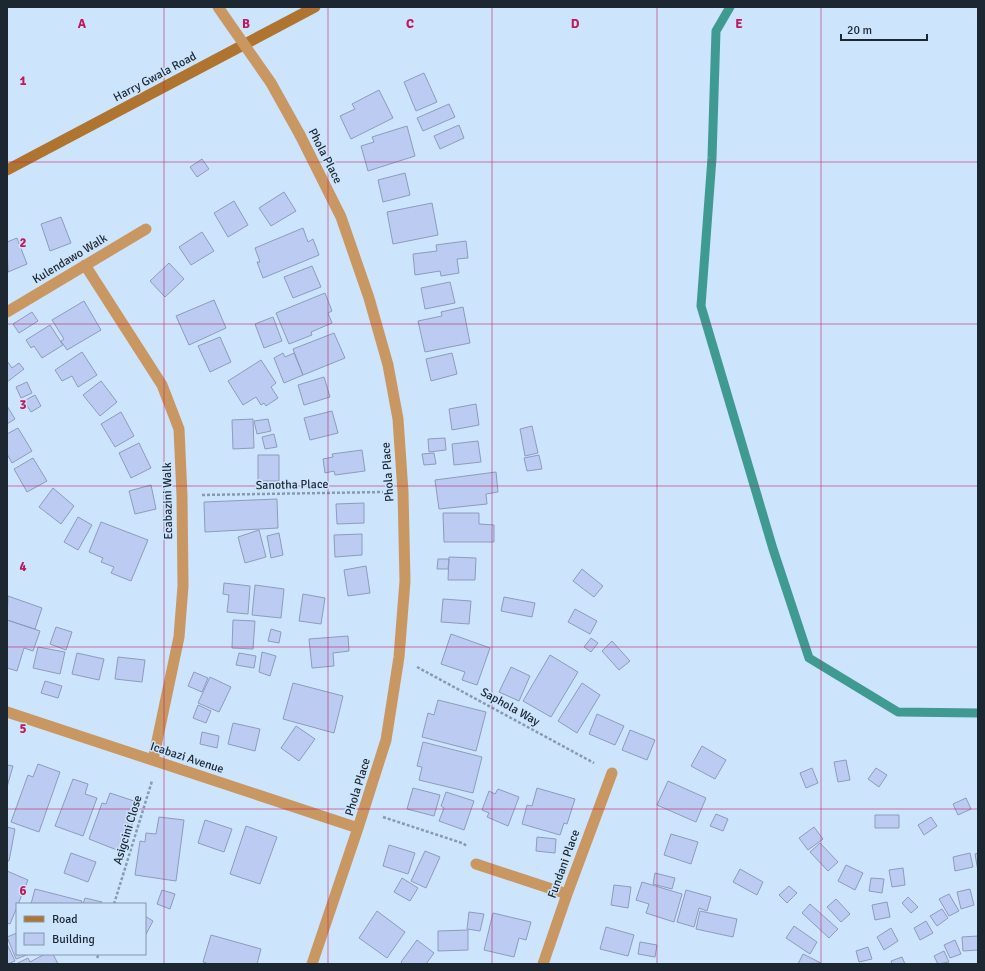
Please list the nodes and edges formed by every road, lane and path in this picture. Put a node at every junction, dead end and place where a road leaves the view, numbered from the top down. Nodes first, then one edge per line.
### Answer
1 (218, 7) edge
2 (315, 7) edge
3 (7, 170) edge
4 (146, 230) dead end
5 (85, 265) junction
6 (7, 312) edge
7 (403, 492) junction
8 (182, 496) junction
9 (399, 657) junction
10 (7, 712) edge
11 (153, 760) junction
12 (612, 773) joint
13 (364, 811) junction
14 (358, 828) junction
15 (476, 864) joint
16 (567, 894) junction
17 (114, 903) edge
18 (98, 955) edge
19 (97, 958) dead end
20 (312, 964) edge
21 (543, 964) edge

1 - 7 street, Phola Place, bridge
2 - 3 main road, Harry Gwala Road
4 - 5 street, Kulendawo Walk
5 - 6 street, Kulendawo Walk
5 - 8 street, Ecabazini Walk
7 - 8 path, Sanotha Place
7 - 9 street, Phola Place
8 - 11 street, Ecabazini Walk
9 - 12 path, Saphola Way
9 - 13 street, Phola Place
10 - 11 street, Icabazi Avenue
11 - 14 street, Icabazi Avenue
11 - 17 path, Asigcini Close
12 - 16 street, Fundani Place
13 - 14 street, Phola Place
13 - 15 path
14 - 20 street, Phola Place
15 - 16 street
16 - 21 street, Fundani Place
18 - 19 path

